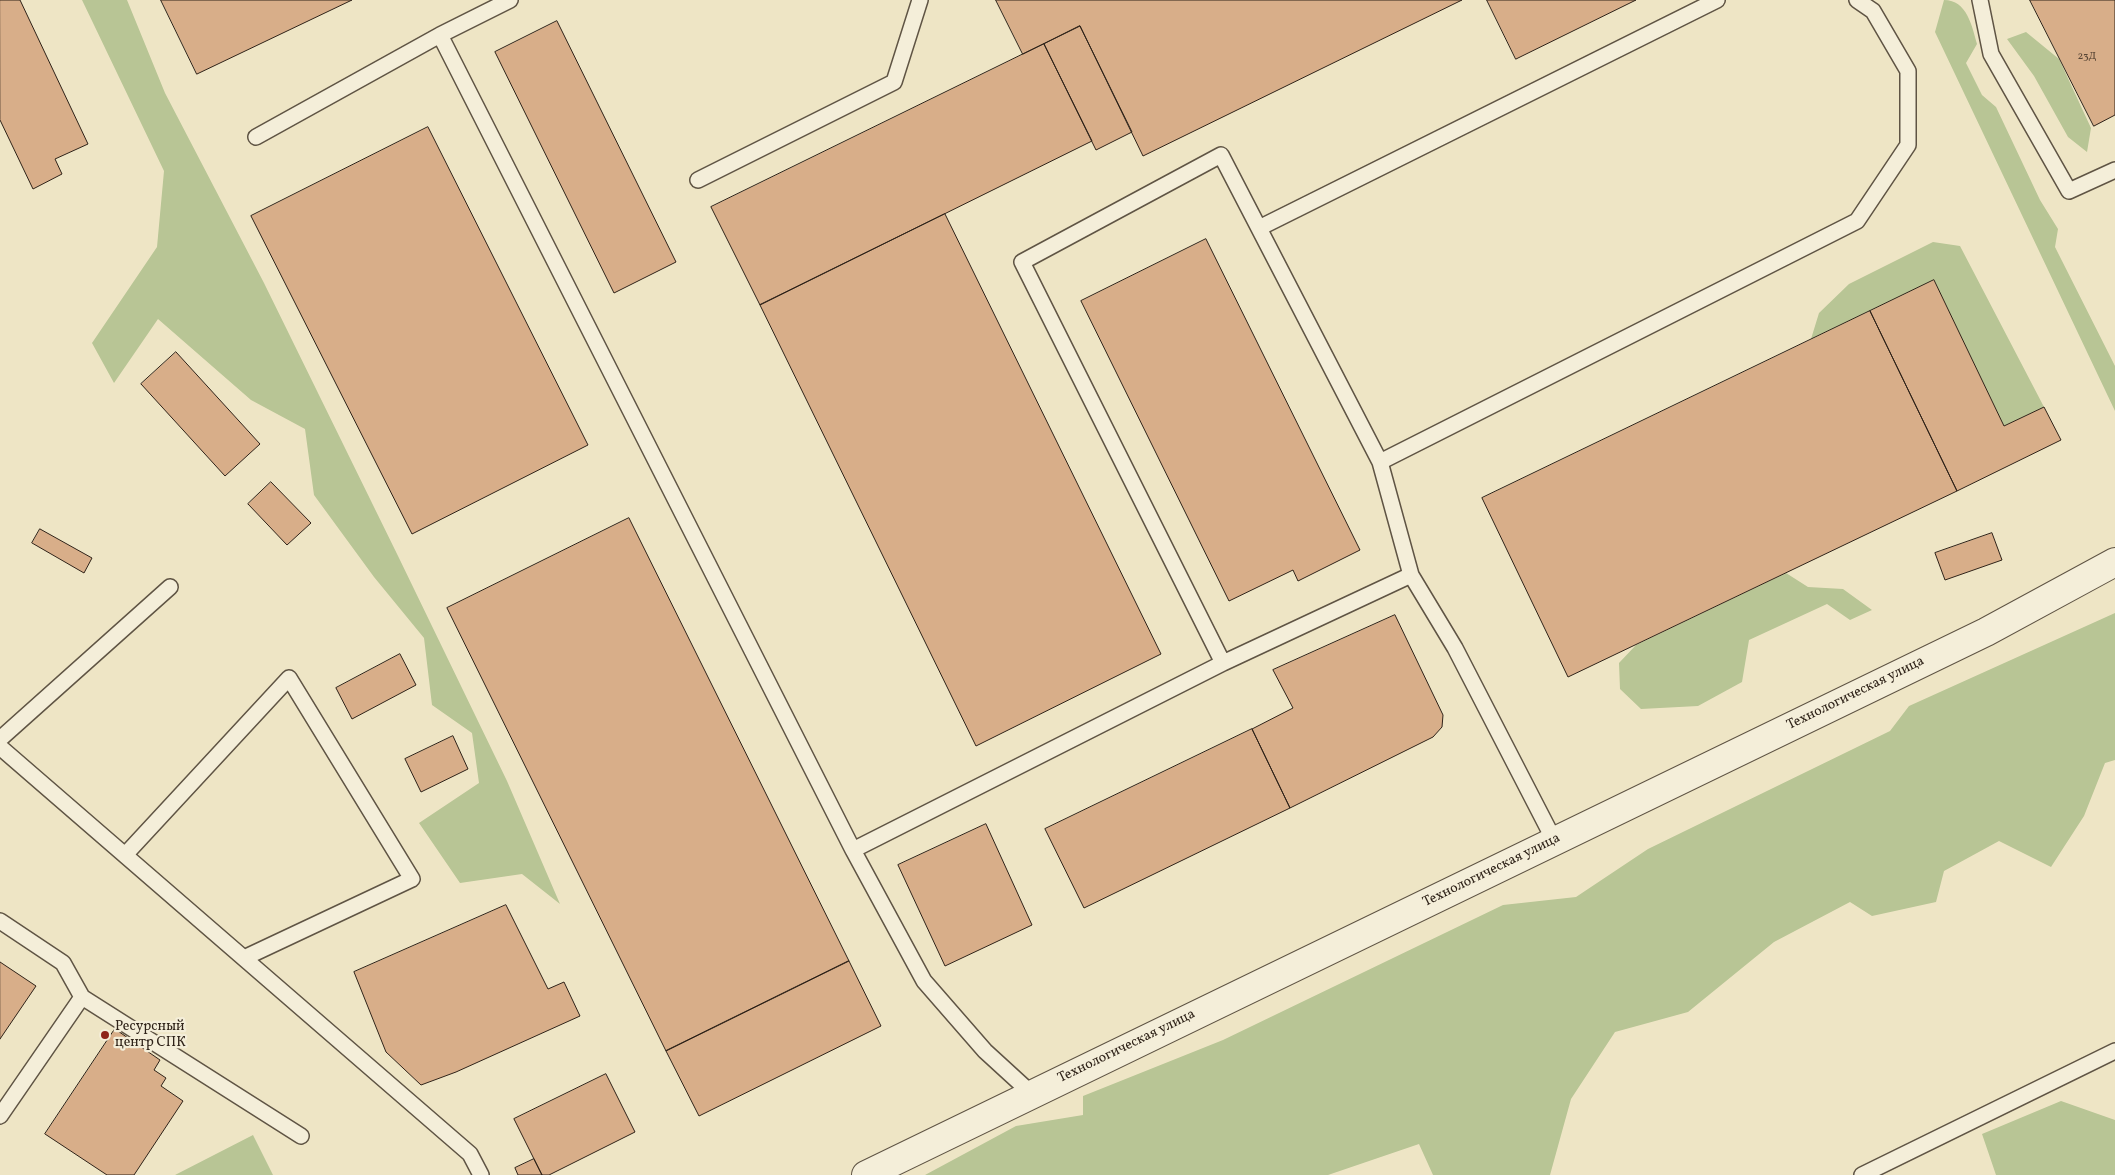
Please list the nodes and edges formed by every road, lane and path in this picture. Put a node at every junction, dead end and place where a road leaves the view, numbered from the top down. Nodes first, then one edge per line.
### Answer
1 (510, 0) edge
2 (920, 0) edge
3 (1717, 0) edge
4 (1857, 0) edge
5 (1980, 0) edge
6 (440, 35) junction
7 (256, 137) dead end
8 (2115, 170) edge
9 (698, 180) dead end
10 (1259, 228) junction
11 (1380, 462) junction
12 (2115, 562) edge
13 (1410, 575) junction
14 (170, 587) dead end
15 (1223, 663) junction
16 (0, 739) edge
17 (0, 747) edge
18 (1554, 840) junction
19 (853, 850) junction
20 (125, 855) junction
21 (0, 921) edge
22 (244, 958) junction
23 (82, 997) junction
24 (2115, 1052) edge
25 (1032, 1094) junction
26 (0, 1116) edge
27 (300, 1136) dead end
28 (481, 1175) edge
29 (866, 1175) edge
30 (1862, 1175) edge

1 - 6 lane
2 - 9 lane
3 - 10 lane
4 - 11 lane
5 - 8 lane
6 - 7 lane
6 - 19 lane
10 - 11 lane
10 - 15 lane
11 - 13 lane
12 - 18 street, Технологическая улица
13 - 15 lane
13 - 18 lane
14 - 16 lane
15 - 19 lane
17 - 20 lane
18 - 25 street, Технологическая улица
19 - 25 lane
20 - 22 lane
20 - 22 lane
21 - 23 lane
22 - 28 lane
23 - 26 lane
23 - 27 lane
24 - 30 lane
25 - 29 street, Технологическая улица

